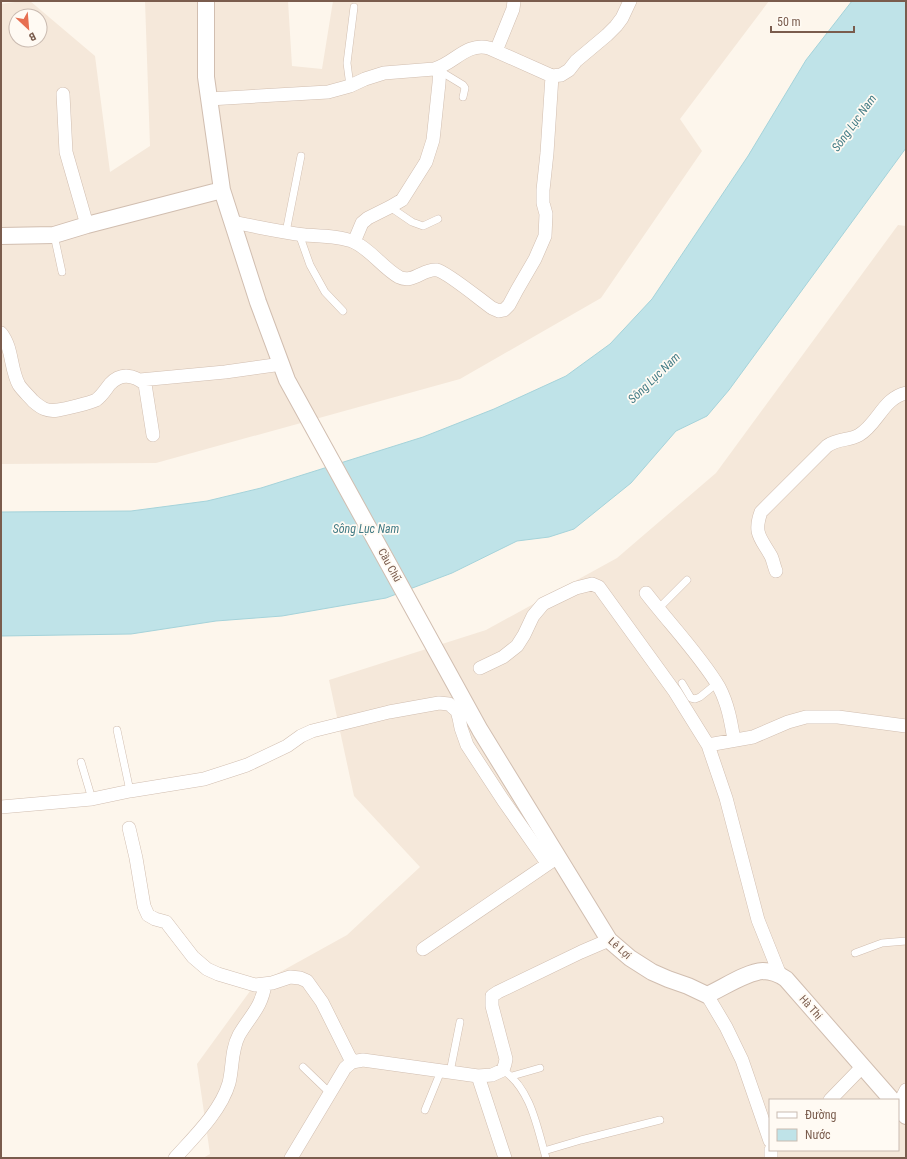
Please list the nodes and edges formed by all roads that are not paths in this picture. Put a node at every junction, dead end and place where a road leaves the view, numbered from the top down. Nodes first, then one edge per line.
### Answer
1 (206, 1) edge
2 (514, 1) edge
3 (630, 1) edge
4 (354, 7) dead end
5 (496, 52) junction
6 (440, 69) junction
7 (552, 76) junction
8 (350, 86) junction
9 (63, 94) dead end
10 (463, 97) dead end
11 (209, 99) junction
12 (301, 156) dead end
13 (222, 190) junction
14 (390, 208) junction
15 (438, 219) dead end
16 (233, 222) junction
17 (87, 225) junction
18 (292, 233) junction
19 (54, 235) junction
20 (1, 236) edge
21 (354, 242) junction
22 (62, 272) dead end
23 (343, 311) dead end
24 (1, 334) edge
25 (282, 364) junction
26 (140, 380) junction
27 (906, 393) edge
28 (153, 434) dead end
29 (776, 571) dead end
30 (687, 580) dead end
31 (646, 593) dead end
32 (658, 609) junction
33 (480, 668) dead end
34 (682, 683) dead end
35 (716, 684) junction
36 (906, 726) edge
37 (117, 730) dead end
38 (480, 730) joint
39 (734, 740) junction
40 (708, 744) junction
41 (82, 762) dead end
42 (130, 791) junction
43 (92, 799) junction
44 (1, 807) edge
45 (129, 828) dead end
46 (553, 860) junction
47 (609, 940) junction
48 (906, 941) edge
49 (423, 949) dead end
50 (855, 954) dead end
51 (780, 975) junction
52 (265, 984) junction
53 (707, 995) junction
54 (460, 1022) dead end
55 (352, 1062) junction
56 (863, 1066) junction
57 (303, 1067) dead end
58 (540, 1068) dead end
59 (446, 1072) junction
60 (508, 1073) junction
61 (478, 1076) junction
62 (906, 1090) edge
63 (330, 1093) junction
64 (831, 1099) edge
65 (891, 1099) edge
66 (899, 1104) edge
67 (899, 1107) edge
68 (425, 1110) dead end
69 (906, 1116) edge
70 (660, 1120) dead end
71 (769, 1142) edge
72 (545, 1154) edge
73 (175, 1158) edge
74 (291, 1158) edge
75 (505, 1158) edge

1 - 11 street, Cầu Chũ
2 - 5 street
3 - 7 street
4 - 8 lane
5 - 6 street
5 - 7 street
6 - 8 street
6 - 10 lane
6 - 14 street
7 - 21 street
8 - 11 street
9 - 17 street
11 - 13 street, Cầu Chũ
12 - 18 lane
13 - 16 street, Cầu Chũ
13 - 17 street
14 - 15 lane
14 - 21 street
16 - 18 street
16 - 25 street, Cầu Chũ
17 - 19 street
18 - 21 street
18 - 23 lane
19 - 20 street
19 - 22 lane
24 - 26 street
25 - 26 street
25 - 38 street, Cầu Chũ
26 - 28 street
27 - 29 street
30 - 32 lane
31 - 32 street
32 - 35 street
33 - 40 street
34 - 35 lane
35 - 39 street
36 - 39 street
37 - 42 lane
38 - 46 street, Lê Lợi
39 - 40 street
40 - 51 street
41 - 43 lane
42 - 43 street
42 - 46 street
43 - 44 street
45 - 52 street
46 - 47 street, Lê Lợi
46 - 49 street
47 - 53 street, Lê Lợi
47 - 60 street
48 - 50 lane
51 - 53 street
51 - 56 street, Hà Thị
52 - 55 street
52 - 73 street
53 - 71 street
54 - 59 lane
55 - 59 street
55 - 63 street
56 - 64 street
56 - 65 street, Hà Thị
57 - 63 lane
58 - 60 lane
59 - 61 street
59 - 68 lane
60 - 61 street
60 - 72 lane
61 - 75 street
62 - 66 street
63 - 74 street
67 - 69 street
70 - 72 lane

